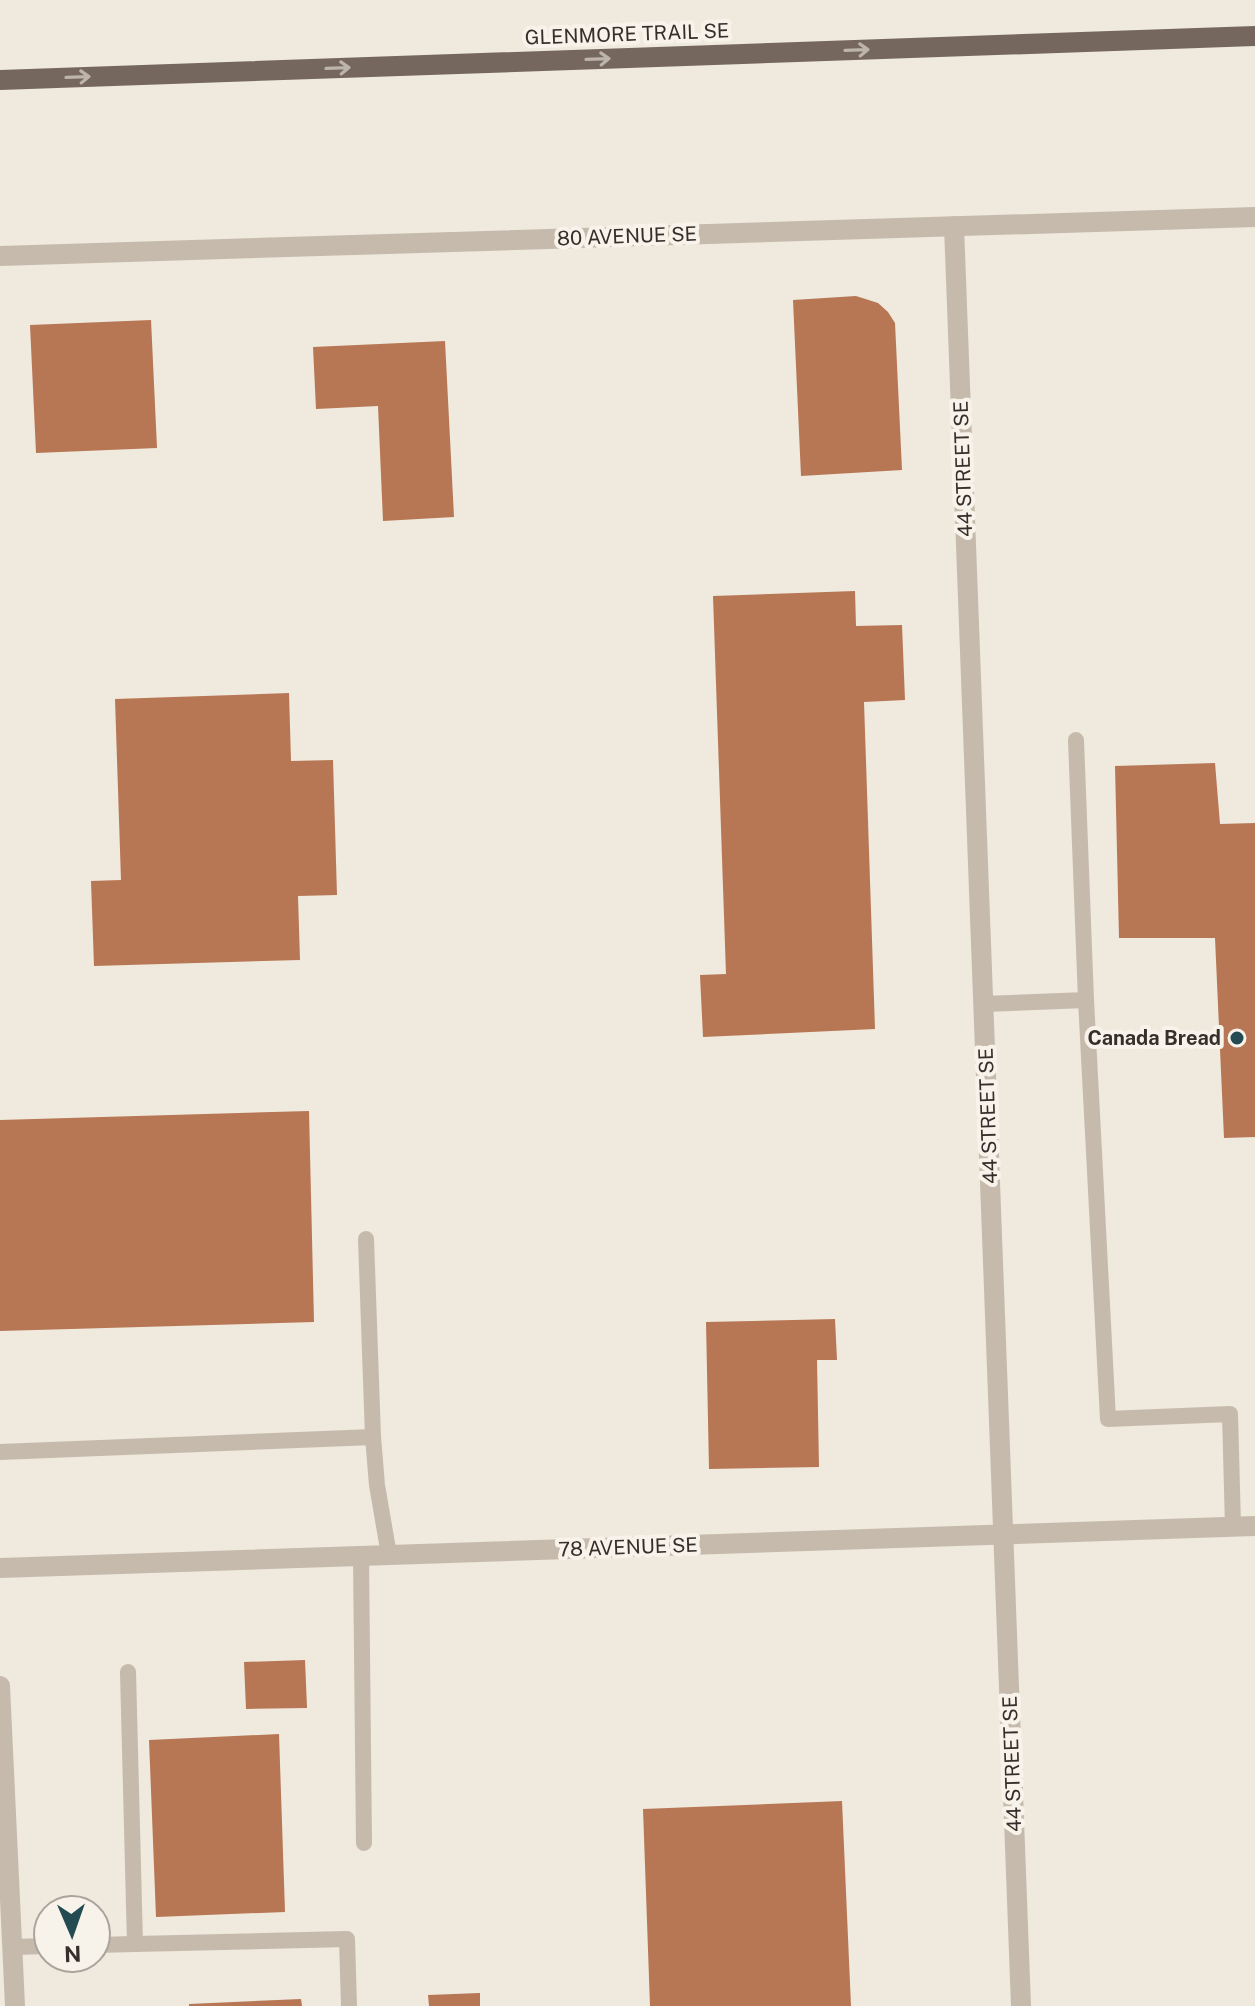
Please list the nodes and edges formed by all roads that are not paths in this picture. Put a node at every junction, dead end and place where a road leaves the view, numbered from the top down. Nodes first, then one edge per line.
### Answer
1 (1255, 36) edge
2 (0, 80) edge
3 (1255, 217) edge
4 (954, 226) junction
5 (0, 256) edge
6 (1076, 740) dead end
7 (1086, 1000) junction
8 (983, 1004) junction
9 (366, 1239) dead end
10 (373, 1437) junction
11 (0, 1452) edge
12 (1233, 1526) junction
13 (1255, 1526) edge
14 (1004, 1535) junction
15 (389, 1555) junction
16 (361, 1556) junction
17 (0, 1568) edge
18 (128, 1672) dead end
19 (0, 1686) edge
20 (364, 1843) dead end
21 (135, 1944) junction
22 (112, 1945) edge
23 (32, 1946) edge
24 (14, 1947) junction
25 (15, 2006) edge
26 (349, 2006) edge
27 (1021, 2006) edge

2 -> 1 main road, GLENMORE TRAIL SE
3 - 4 street, 80 AVENUE SE
4 - 5 street, 80 AVENUE SE
4 - 8 street, 44 STREET SE
6 - 7 lane
7 - 8 lane
7 - 12 lane
8 - 14 street, 44 STREET SE
9 - 10 lane
10 - 11 lane
10 - 15 lane
12 - 13 street, 78 AVENUE SE
12 - 14 street, 78 AVENUE SE
14 - 15 street, 78 AVENUE SE
14 - 27 street, 44 STREET SE
15 - 16 street, 78 AVENUE SE
16 - 17 street, 78 AVENUE SE
16 - 20 lane
18 - 21 lane
19 - 24 street
21 - 22 lane
21 - 26 lane
23 - 24 lane
24 - 25 street

